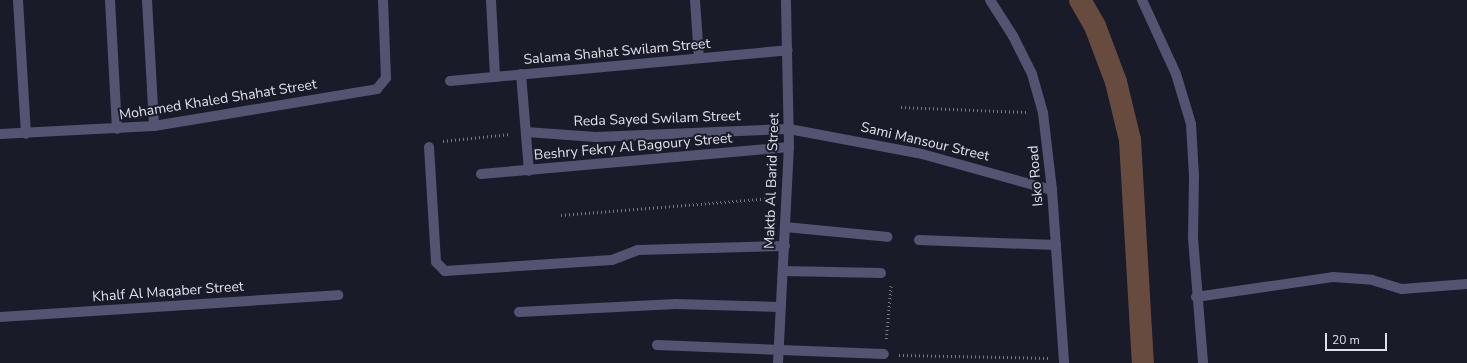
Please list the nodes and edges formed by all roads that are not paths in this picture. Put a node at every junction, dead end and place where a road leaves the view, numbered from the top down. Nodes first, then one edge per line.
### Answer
1 (18, 0) edge
2 (110, 0) edge
3 (146, 0) edge
4 (383, 0) edge
5 (491, 0) edge
6 (695, 0) edge
7 (786, 0) edge
8 (990, 0) edge
9 (1142, 0) edge
10 (788, 50) junction
11 (699, 58) junction
12 (521, 74) junction
13 (495, 77) junction
14 (450, 81) dead end
15 (154, 126) junction
16 (789, 129) junction
17 (117, 130) junction
18 (526, 132) junction
19 (0, 134) edge
20 (26, 134) junction
21 (429, 147) road end
22 (789, 147) junction
23 (529, 170) junction
24 (481, 174) dead end
25 (1052, 190) junction
26 (785, 227) junction
27 (888, 237) dead end
28 (919, 240) dead end
29 (1056, 245) junction
30 (785, 246) junction
31 (783, 270) junction
32 (881, 273) road end
33 (1467, 284) edge
34 (338, 295) dead end
35 (1196, 297) junction
36 (780, 307) junction
37 (519, 312) dead end
38 (0, 317) edge
39 (658, 345) dead end
40 (778, 350) junction
41 (884, 354) road end
42 (1064, 361) edge
43 (778, 363) edge
44 (1203, 363) edge

1 - 20 street
2 - 17 street
3 - 15 street
4 - 15 street, Mohamed Khaled Shahat Street
5 - 13 street
6 - 11 street
7 - 10 street, Maktb Al Barid Street
8 - 25 street, Isko Road
9 - 35 street
10 - 11 street, Salama Shahat Swilam Street
10 - 16 street, Maktb Al Barid Street
11 - 12 street, Salama Shahat Swilam Street
12 - 13 street, Salama Shahat Swilam Street
12 - 18 street
13 - 14 street, Salama Shahat Swilam Street
15 - 17 street, Mohamed Khaled Shahat Street
16 - 18 street, Reda Sayed Swilam Street
16 - 22 street, Maktb Al Barid Street
16 - 25 street, Sami Mansour Street
17 - 20 street, Mohamed Khaled Shahat Street
18 - 23 street
19 - 20 street, Mohamed Khaled Shahat Street
21 - 30 street
22 - 23 street, Beshry Fekry Al Bagoury Street
22 - 26 street, Maktb Al Barid Street
23 - 24 street, Beshry Fekry Al Bagoury Street
25 - 29 street, Isko Road
26 - 27 street
26 - 30 street, Maktb Al Barid Street
28 - 29 street
29 - 42 street, Isko Road
30 - 31 street, Maktb Al Barid Street
31 - 32 street
31 - 36 street, Maktb Al Barid Street
33 - 35 street
34 - 38 street, Khalf Al Maqaber Street
35 - 44 street
36 - 37 street
36 - 40 street, Maktb Al Barid Street
39 - 40 street
40 - 41 street
40 - 43 street, Maktb Al Barid Street

